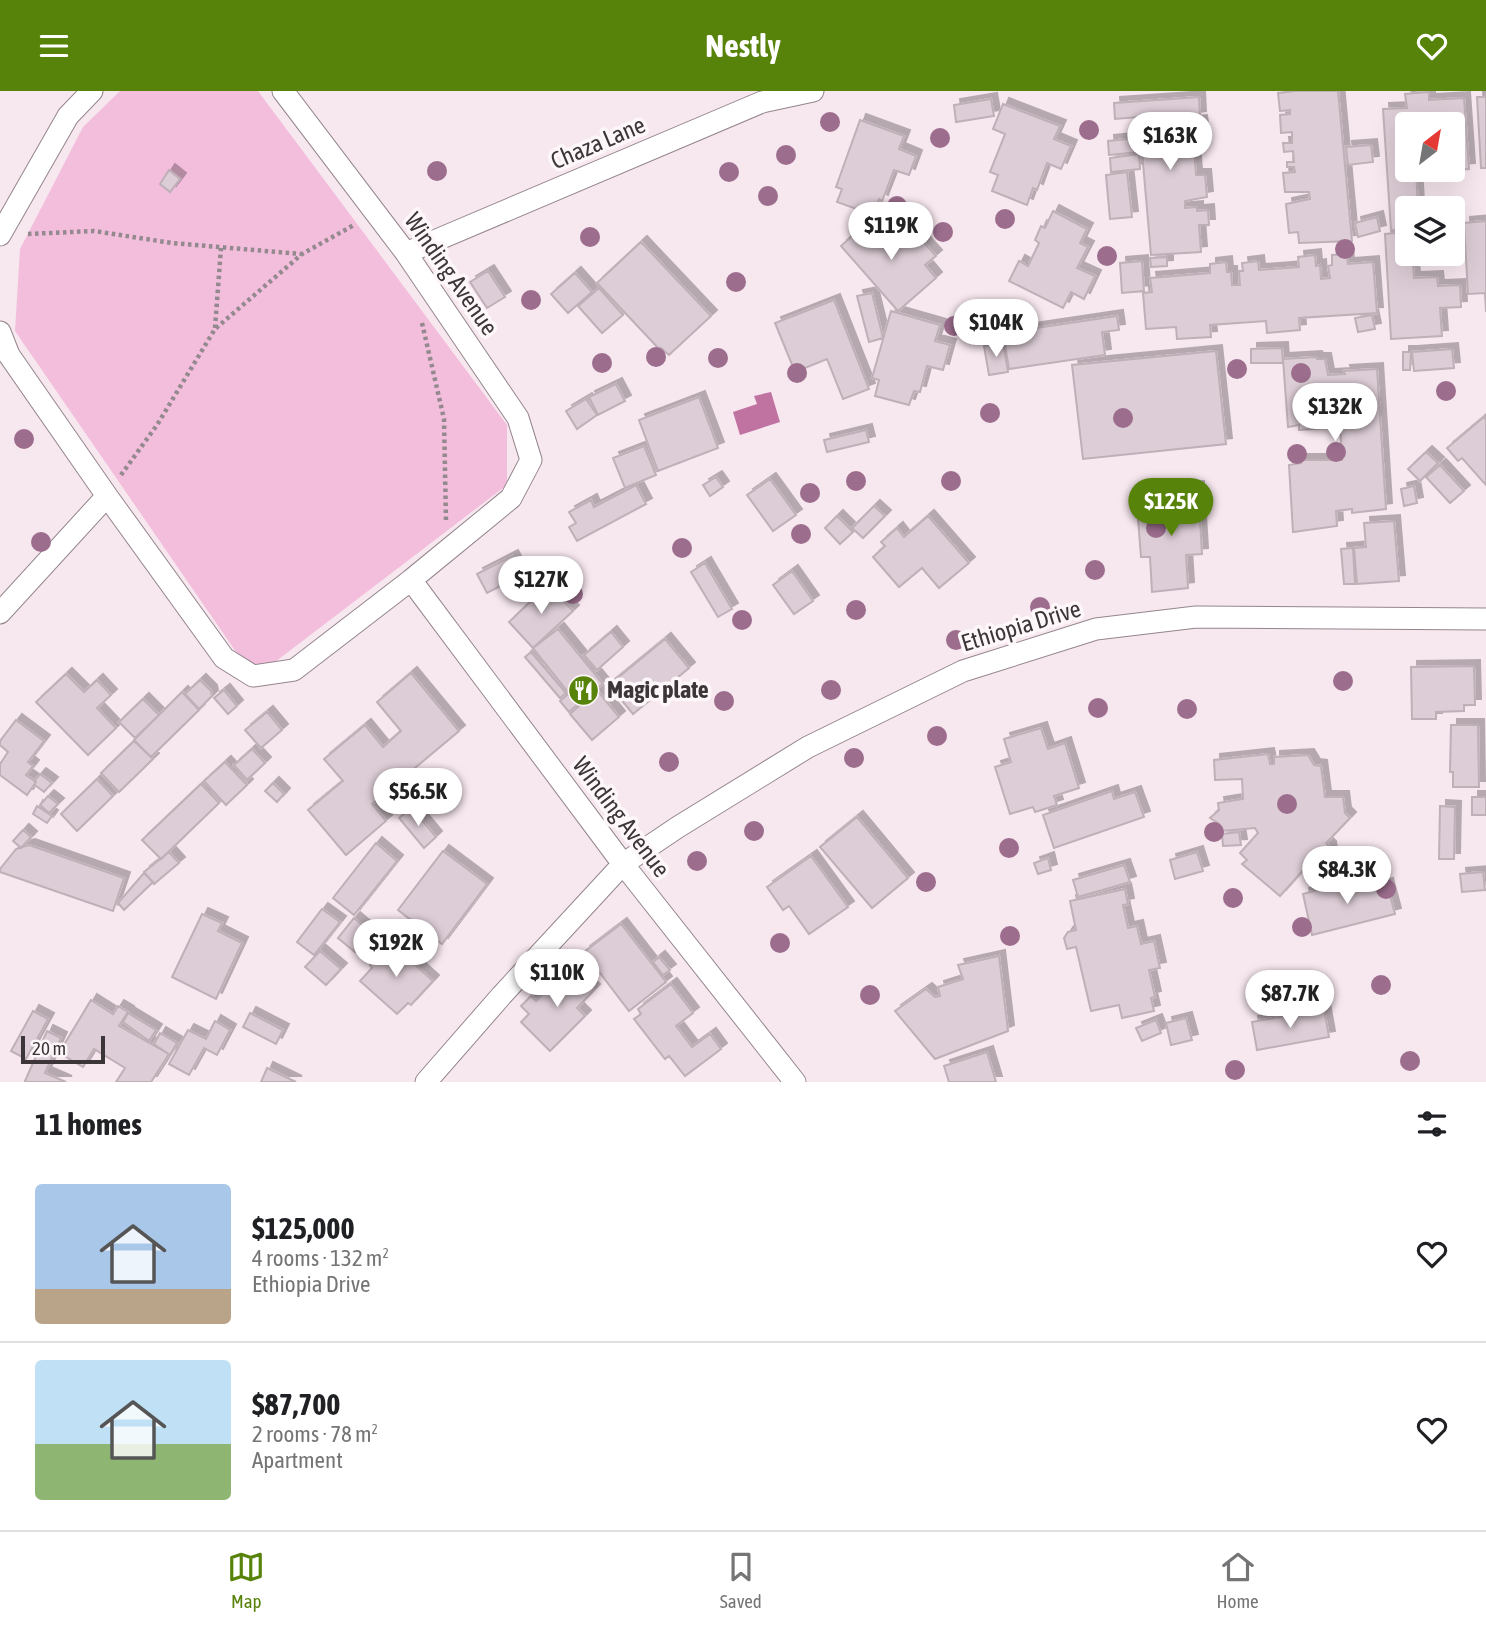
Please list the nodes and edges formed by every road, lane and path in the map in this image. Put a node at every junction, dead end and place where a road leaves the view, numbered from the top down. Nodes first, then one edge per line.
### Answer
1 (92, 91) edge
2 (283, 91) edge
3 (813, 91) edge
4 (376, 212) junction
5 (0, 235) edge
6 (221, 248) junction
7 (406, 253) junction
8 (302, 254) junction
9 (421, 317) dead end
10 (215, 329) junction
11 (0, 332) edge
12 (107, 496) junction
13 (446, 551) junction
14 (411, 580) junction
15 (0, 613) edge
16 (1486, 619) edge
17 (623, 865) junction
18 (426, 1082) edge
19 (795, 1082) edge

1 - 5 street
2 - 4 street, Winding Avenue
3 - 7 street, Chaza Lane
4 - 7 street, Winding Avenue
4 - 8 path
5 - 6 path
6 - 8 path
6 - 10 path
7 - 13 street, Winding Avenue
8 - 10 path
9 - 13 path
10 - 12 path
11 - 12 street, Winding Avenue
12 - 14 street, Winding Avenue
12 - 15 street
13 - 14 street, Winding Avenue
14 - 17 street, Winding Avenue
16 - 17 street, Ethiopia Drive
17 - 18 street, Ethiopia Drive
17 - 19 street, Winding Avenue

